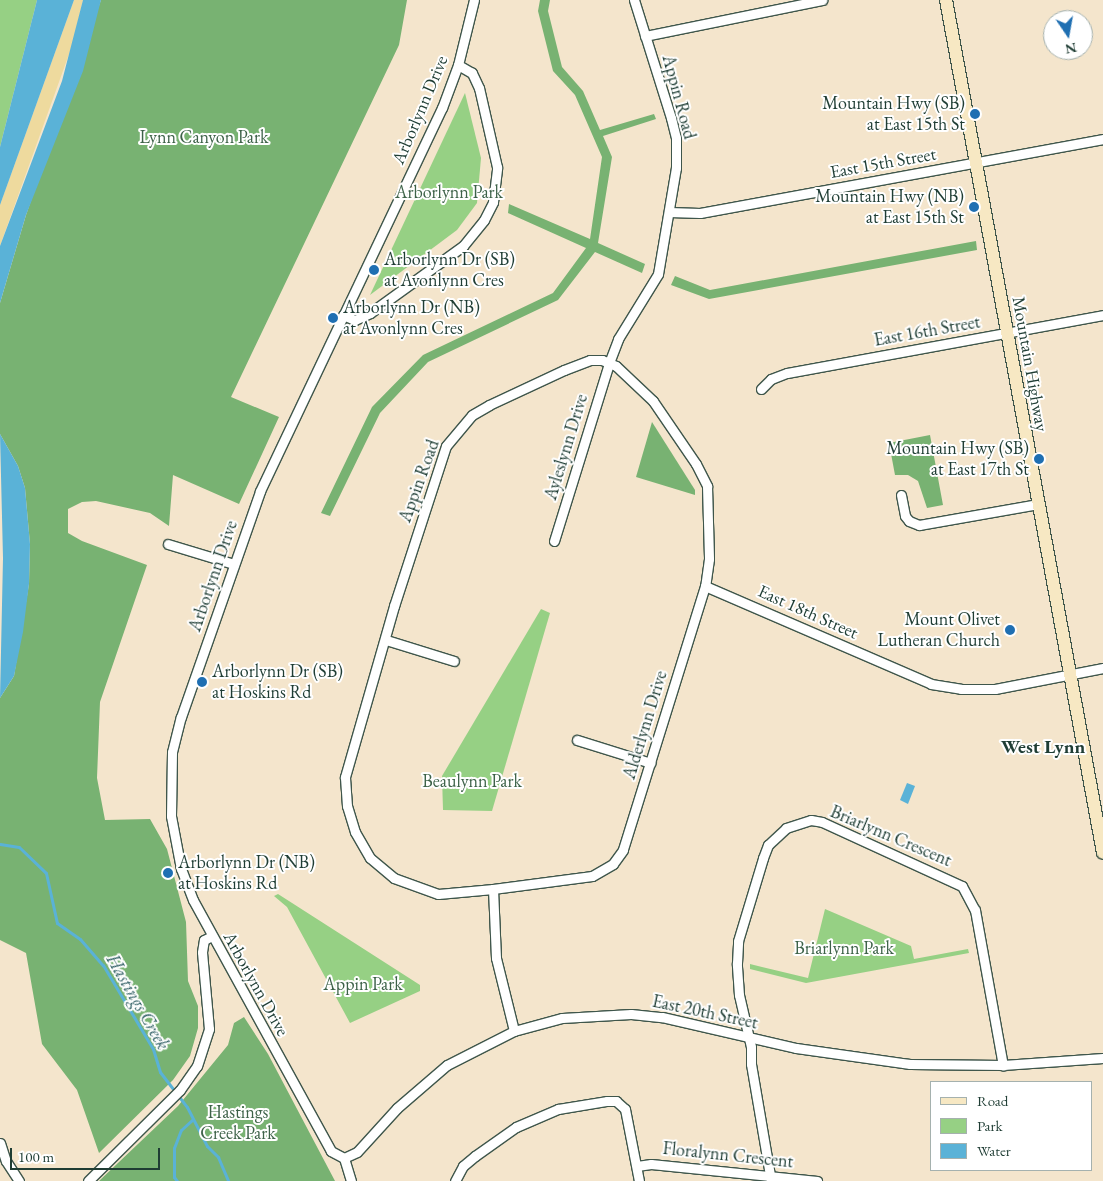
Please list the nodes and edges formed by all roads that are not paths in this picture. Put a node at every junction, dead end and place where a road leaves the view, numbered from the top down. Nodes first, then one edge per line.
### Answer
1 (474, 0) edge
2 (634, 0) edge
3 (822, 0) edge
4 (946, 0) edge
5 (645, 36) junction
6 (458, 65) junction
7 (1103, 139) edge
8 (976, 163) junction
9 (669, 212) junction
10 (343, 315) junction
11 (1103, 316) edge
12 (1007, 333) junction
13 (609, 363) junction
14 (760, 389) dead end
15 (901, 495) dead end
16 (1038, 504) junction
17 (554, 541) dead end
18 (168, 544) dead end
19 (234, 564) junction
20 (705, 586) junction
21 (386, 640) junction
22 (454, 661) dead end
23 (1103, 668) edge
24 (1069, 674) junction
25 (577, 740) dead end
26 (651, 763) junction
27 (1103, 853) edge
28 (493, 890) junction
29 (212, 936) junction
30 (514, 1031) junction
31 (749, 1038) junction
32 (1103, 1058) edge
33 (1003, 1065) junction
34 (0, 1144) edge
35 (344, 1158) junction
36 (3, 1162) edge
37 (637, 1166) junction
38 (771, 1179) edge
39 (20, 1181) edge
40 (88, 1181) edge
41 (350, 1181) edge
42 (455, 1181) edge
43 (639, 1181) edge
44 (817, 1181) edge

1 - 6 street, Arborlynn Drive
2 - 5 street, Appin Road
3 - 5 street
4 - 8 main road, Mountain Highway
5 - 9 street, Appin Road
6 - 10 street, Arborlynn Drive
6 - 10 street
7 - 8 street, East 15th Street
8 - 9 street, East 15th Street
8 - 12 main road, Mountain Highway
9 - 13 street, Appin Road
10 - 19 street, Arborlynn Drive
11 - 12 street, East 16th Street
12 - 14 street, East 16th Street
12 - 16 main road, Mountain Highway
13 - 17 street, Ayleslynn Drive
13 - 20 street, Alderlynn Drive
13 - 21 street, Appin Road
15 - 16 street
16 - 24 main road, Mountain Highway
18 - 19 street
19 - 29 street, Arborlynn Drive
20 - 24 street, East 18th Street
20 - 26 street, Alderlynn Drive
21 - 22 street
21 - 28 street, Appin Road
23 - 24 street, East 18th Street
24 - 27 main road, Mountain Highway
25 - 26 street
26 - 28 street, Alderlynn Drive
28 - 30 street
29 - 35 street, Arborlynn Drive
29 - 40 street
30 - 31 street, East 20th Street
30 - 35 street, East 20th Street
31 - 33 street, East 20th Street
31 - 33 street, Briarlynn Crescent
31 - 38 street, Briarlynn Crescent
32 - 33 street, East 20th Street
34 - 36 street
35 - 41 street
36 - 39 street
37 - 38 street, Floralynn Crescent
37 - 42 street
37 - 43 street
38 - 44 street, Floralynn Crescent

